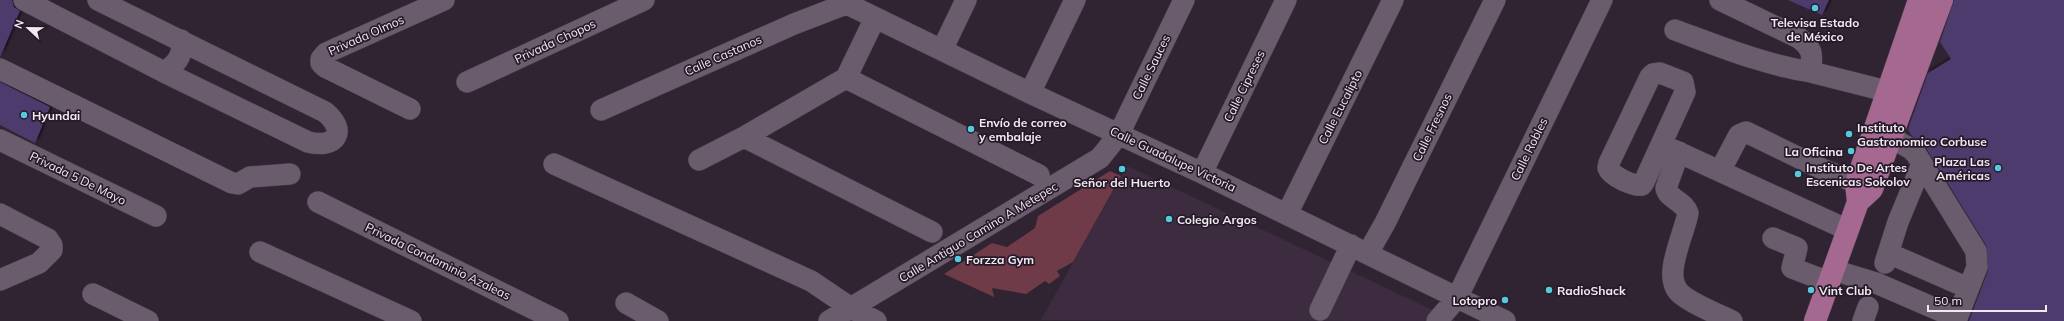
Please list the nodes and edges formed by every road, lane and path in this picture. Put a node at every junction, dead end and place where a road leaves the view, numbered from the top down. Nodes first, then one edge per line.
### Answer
1 (24, 0) edge
2 (98, 0) edge
3 (444, 0) edge
4 (644, 0) edge
5 (966, 0) edge
6 (1075, 0) edge
7 (1184, 0) edge
8 (1286, 0) edge
9 (1393, 0) edge
10 (1494, 0) edge
11 (1602, 0) edge
12 (1720, 0) edge
13 (1919, 0) edge
14 (1942, 0) edge
15 (845, 1) edge
16 (874, 18) junction
17 (1675, 30) dead end
18 (181, 40) junction
19 (942, 50) junction
20 (0, 69) edge
21 (164, 72) junction
22 (1811, 72) junction
23 (846, 78) junction
24 (467, 82) dead end
25 (1886, 91) junction
26 (1030, 93) junction
27 (410, 109) dead end
28 (601, 110) dead end
29 (1119, 134) junction
30 (744, 137) junction
31 (1892, 138) junction
32 (0, 140) edge
33 (1670, 148) junction
34 (699, 160) dead end
35 (554, 164) dead end
36 (1922, 164) junction
37 (1720, 171) junction
38 (1202, 173) junction
39 (290, 174) dead end
40 (1039, 175) dead end
41 (1862, 192) junction
42 (318, 202) dead end
43 (0, 214) edge
44 (1287, 214) junction
45 (156, 216) dead end
46 (1848, 230) junction
47 (932, 232) dead end
48 (1773, 238) dead end
49 (1359, 249) junction
50 (260, 252) dead end
51 (1831, 276) junction
52 (0, 280) edge
53 (1968, 288) junction
54 (94, 294) dead end
55 (1457, 298) junction
56 (626, 303) dead end
57 (851, 308) junction
58 (1320, 310) dead end
59 (1956, 319) edge
60 (148, 321) edge
61 (411, 321) edge
62 (558, 321) edge
63 (658, 321) edge
64 (829, 321) edge
65 (876, 321) edge
66 (1423, 321) edge
67 (1436, 321) edge
68 (1505, 321) edge
69 (1732, 321) edge
70 (1816, 321) edge

1 - 21 street
2 - 18 street
3 - 27 street, Privada Olmos
4 - 24 street, Privada Chopos
5 - 19 street
6 - 26 street
7 - 29 street, Calle Sauces
8 - 38 street, Calle Cipreses
9 - 44 street, Calle Eucalipto
10 - 49 street, Calle Fresnos
11 - 55 street, Calle Robles
12 - 22 street
13 - 25 main road
14 - 31 main road
15 - 16 street, Calle Guadalupe Victoria
15 - 28 street, Calle Castanos
16 - 19 street, Calle Guadalupe Victoria
16 - 23 street
17 - 22 street
18 - 21 street
18 - 21 street
19 - 26 street, Calle Guadalupe Victoria
20 - 39 street
22 - 25 street
23 - 30 street
23 - 40 street
25 - 41 main road
26 - 29 street, Calle Guadalupe Victoria
29 - 38 street, Calle Guadalupe Victoria
29 - 57 street, Calle Antiguo Camino A Metepec
30 - 34 street
30 - 47 street
31 - 36 street
31 - 41 main road
32 - 45 street, Privada 5 De Mayo
33 - 33 street
33 - 37 street
33 - 69 street
35 - 57 street
36 - 53 street
36 - 53 street
37 - 41 street
37 - 46 street
38 - 44 street, Calle Guadalupe Victoria
41 - 46 main road
42 - 62 street, Privada Condominio Azaleas
43 - 52 street
44 - 49 street, Calle Guadalupe Victoria
46 - 51 main road
48 - 51 street
49 - 55 street, Calle Guadalupe Victoria
49 - 58 street, Calle Fresnos
50 - 61 street
51 - 59 street
51 - 70 main road
53 - 59 street
54 - 60 street
55 - 67 street, Calle Robles
55 - 68 street, Calle Guadalupe Victoria
56 - 63 street
57 - 64 street, Calle Antiguo Camino A Metepec
57 - 65 street
66 - 67 street

